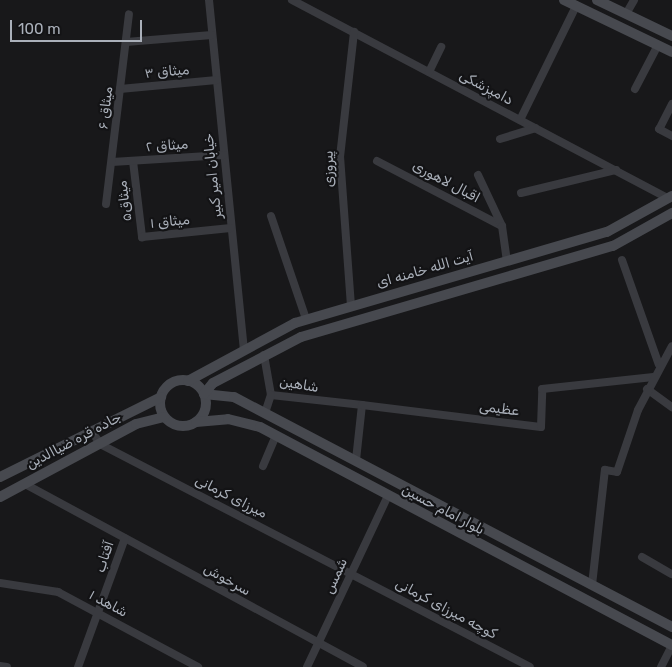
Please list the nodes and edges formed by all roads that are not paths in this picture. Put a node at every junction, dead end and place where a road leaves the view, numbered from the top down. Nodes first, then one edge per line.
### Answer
1 (209, 0) edge
2 (292, 0) edge
3 (564, 0) edge
4 (597, 0) edge
5 (634, 0) edge
6 (576, 6) junction
7 (129, 14) dead end
8 (626, 14) junction
9 (354, 32) junction
10 (212, 35) junction
11 (672, 36) edge
12 (126, 42) junction
13 (658, 45) junction
14 (442, 47) dead end
15 (672, 52) edge
16 (429, 72) junction
17 (217, 80) junction
18 (120, 89) junction
19 (635, 89) dead end
20 (672, 104) edge
21 (520, 120) junction
22 (535, 128) junction
23 (672, 136) edge
24 (500, 139) dead end
25 (224, 155) junction
26 (133, 161) junction
27 (377, 161) dead end
28 (112, 162) junction
29 (616, 170) junction
30 (478, 175) dead end
31 (522, 192) dead end
32 (670, 197) edge
33 (106, 204) dead end
34 (672, 213) edge
35 (271, 216) dead end
36 (502, 226) junction
37 (231, 228) junction
38 (142, 237) joint
39 (622, 260) dead end
40 (507, 261) junction
41 (351, 306) junction
42 (306, 319) junction
43 (672, 347) edge
44 (244, 349) junction
45 (264, 355) junction
46 (659, 365) junction
47 (652, 377) junction
48 (188, 381) junction
49 (647, 389) junction
50 (204, 394) junction
51 (272, 395) junction
52 (160, 397) junction
53 (362, 406) junction
54 (672, 407) edge
55 (265, 413) junction
56 (164, 417) junction
57 (196, 422) junction
58 (91, 430) junction
59 (276, 436) junction
60 (100, 444) junction
61 (356, 460) junction
62 (263, 466) dead end
63 (0, 477) edge
64 (25, 484) junction
65 (388, 496) junction
66 (0, 497) edge
67 (124, 538) junction
68 (642, 557) dead end
69 (351, 574) junction
70 (672, 574) edge
71 (0, 583) edge
72 (592, 585) junction
73 (99, 614) junction
74 (672, 627) edge
75 (318, 644) junction
76 (672, 645) edge
77 (0, 666) edge
78 (7, 667) edge
79 (78, 667) edge
80 (198, 667) edge
81 (307, 667) edge
82 (363, 667) edge
83 (530, 667) edge
84 (661, 667) edge

1 - 10 street, خیابان امیر کبیر
2 - 9 street, دامپزشکی
3 - 6 main road
4 - 8 main road
5 - 8 street
6 - 13 main road
6 - 21 street
7 - 12 street, میثاق ۶
8 - 11 main road
9 - 16 street, دامپزشکی
9 - 41 street, پیروزی
10 - 12 street
10 - 17 street, خیابان امیر کبیر
12 - 18 street, میثاق ۶
13 - 15 main road
13 - 19 street
14 - 16 street
16 - 21 street, دامپزشکی
17 - 18 street, میثاق ۳
17 - 25 street, خیابان امیر کبیر
18 - 28 street, میثاق ۶
20 - 23 street
21 - 22 street, دامپزشکی
22 - 24 street
22 - 29 street, دامپزشکی
25 - 26 street, میثاق ۲
25 - 37 street, خیابان امیر کبیر
26 - 28 street, میثاق ۲
26 - 38 street, میثاق۵
27 - 36 street, اقبال لاهوری
28 - 33 street, میثاق ۶
29 - 31 street
29 - 32 street, دامپزشکی
30 - 36 street
32 - 40 main road, آیت الله خامنه ای
34 - 45 main road, آیت الله خامنه ای
35 - 42 street
36 - 40 street
37 - 38 street, میثاق ۱
37 - 44 street, خیابان امیر کبیر
39 - 46 street
40 - 41 main road, آیت الله خامنه ای
41 - 42 main road, آیت الله خامنه ای
42 - 44 main road, آیت الله خامنه ای
43 - 46 street
44 - 48 main road, آیت الله خامنه ای
45 - 50 main road, آیت الله خامنه ای
45 - 51 street, شاهین
46 - 47 street
47 - 49 street
47 - 53 street, عظیمی
48 - 50 main road
48 - 52 main road
49 - 54 street
49 - 72 street
50 - 55 main road, بلوار امام حسین
50 - 57 main road
51 - 53 street, شاهین
51 - 55 street
52 - 56 main road
52 - 58 main road, جاده قره ضیاالدین
53 - 61 street
55 - 61 main road, بلوار امام حسین
56 - 57 main road
56 - 60 main road, جاده قره ضیاالدین
57 - 59 main road, بلوار امام حسین
58 - 60 street
58 - 63 main road, جاده قره ضیاالدین
59 - 62 street
59 - 65 main road, بلوار امام حسین
60 - 64 main road, جاده قره ضیاالدین
60 - 69 street, میرزای کرمانی
61 - 72 main road, بلوار امام حسین
64 - 66 main road, جاده قره ضیاالدین
64 - 67 street, سرخوش
65 - 69 street, شمس
65 - 76 main road, بلوار امام حسین
67 - 73 street, آفتاب
67 - 75 street, سرخوش
68 - 70 street
69 - 75 street, شمس
69 - 83 street, کوچه میرزای کرمانی
71 - 73 street, شاهد ۱
72 - 74 main road, بلوار امام حسین
73 - 79 street, آفتاب
73 - 80 street, شاهد ۱
75 - 81 street, شمس
75 - 82 street, سرخوش
76 - 84 street
77 - 78 street

